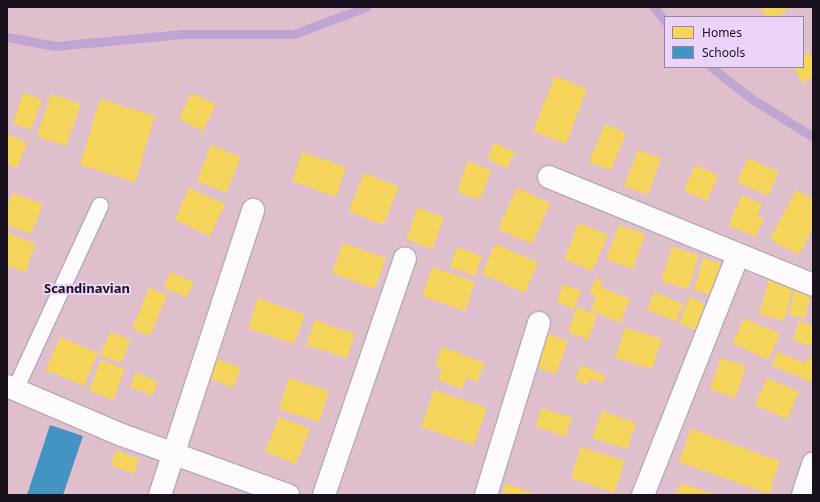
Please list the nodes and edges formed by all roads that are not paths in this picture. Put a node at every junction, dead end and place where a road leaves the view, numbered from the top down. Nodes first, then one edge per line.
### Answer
1 (549, 176) dead end
2 (100, 206) dead end
3 (252, 210) dead end
4 (738, 255) junction
5 (405, 258) dead end
6 (813, 285) edge
7 (539, 323) dead end
8 (11, 388) edge
9 (173, 454) junction
10 (813, 464) edge
11 (160, 495) edge
12 (288, 495) edge
13 (324, 495) edge
14 (486, 495) edge
15 (643, 495) edge
16 (803, 495) edge

1 - 4 street
2 - 8 lane
3 - 9 street
4 - 6 street
4 - 15 street
5 - 13 street
7 - 14 street
8 - 9 street
9 - 11 street
9 - 12 street
10 - 16 street

